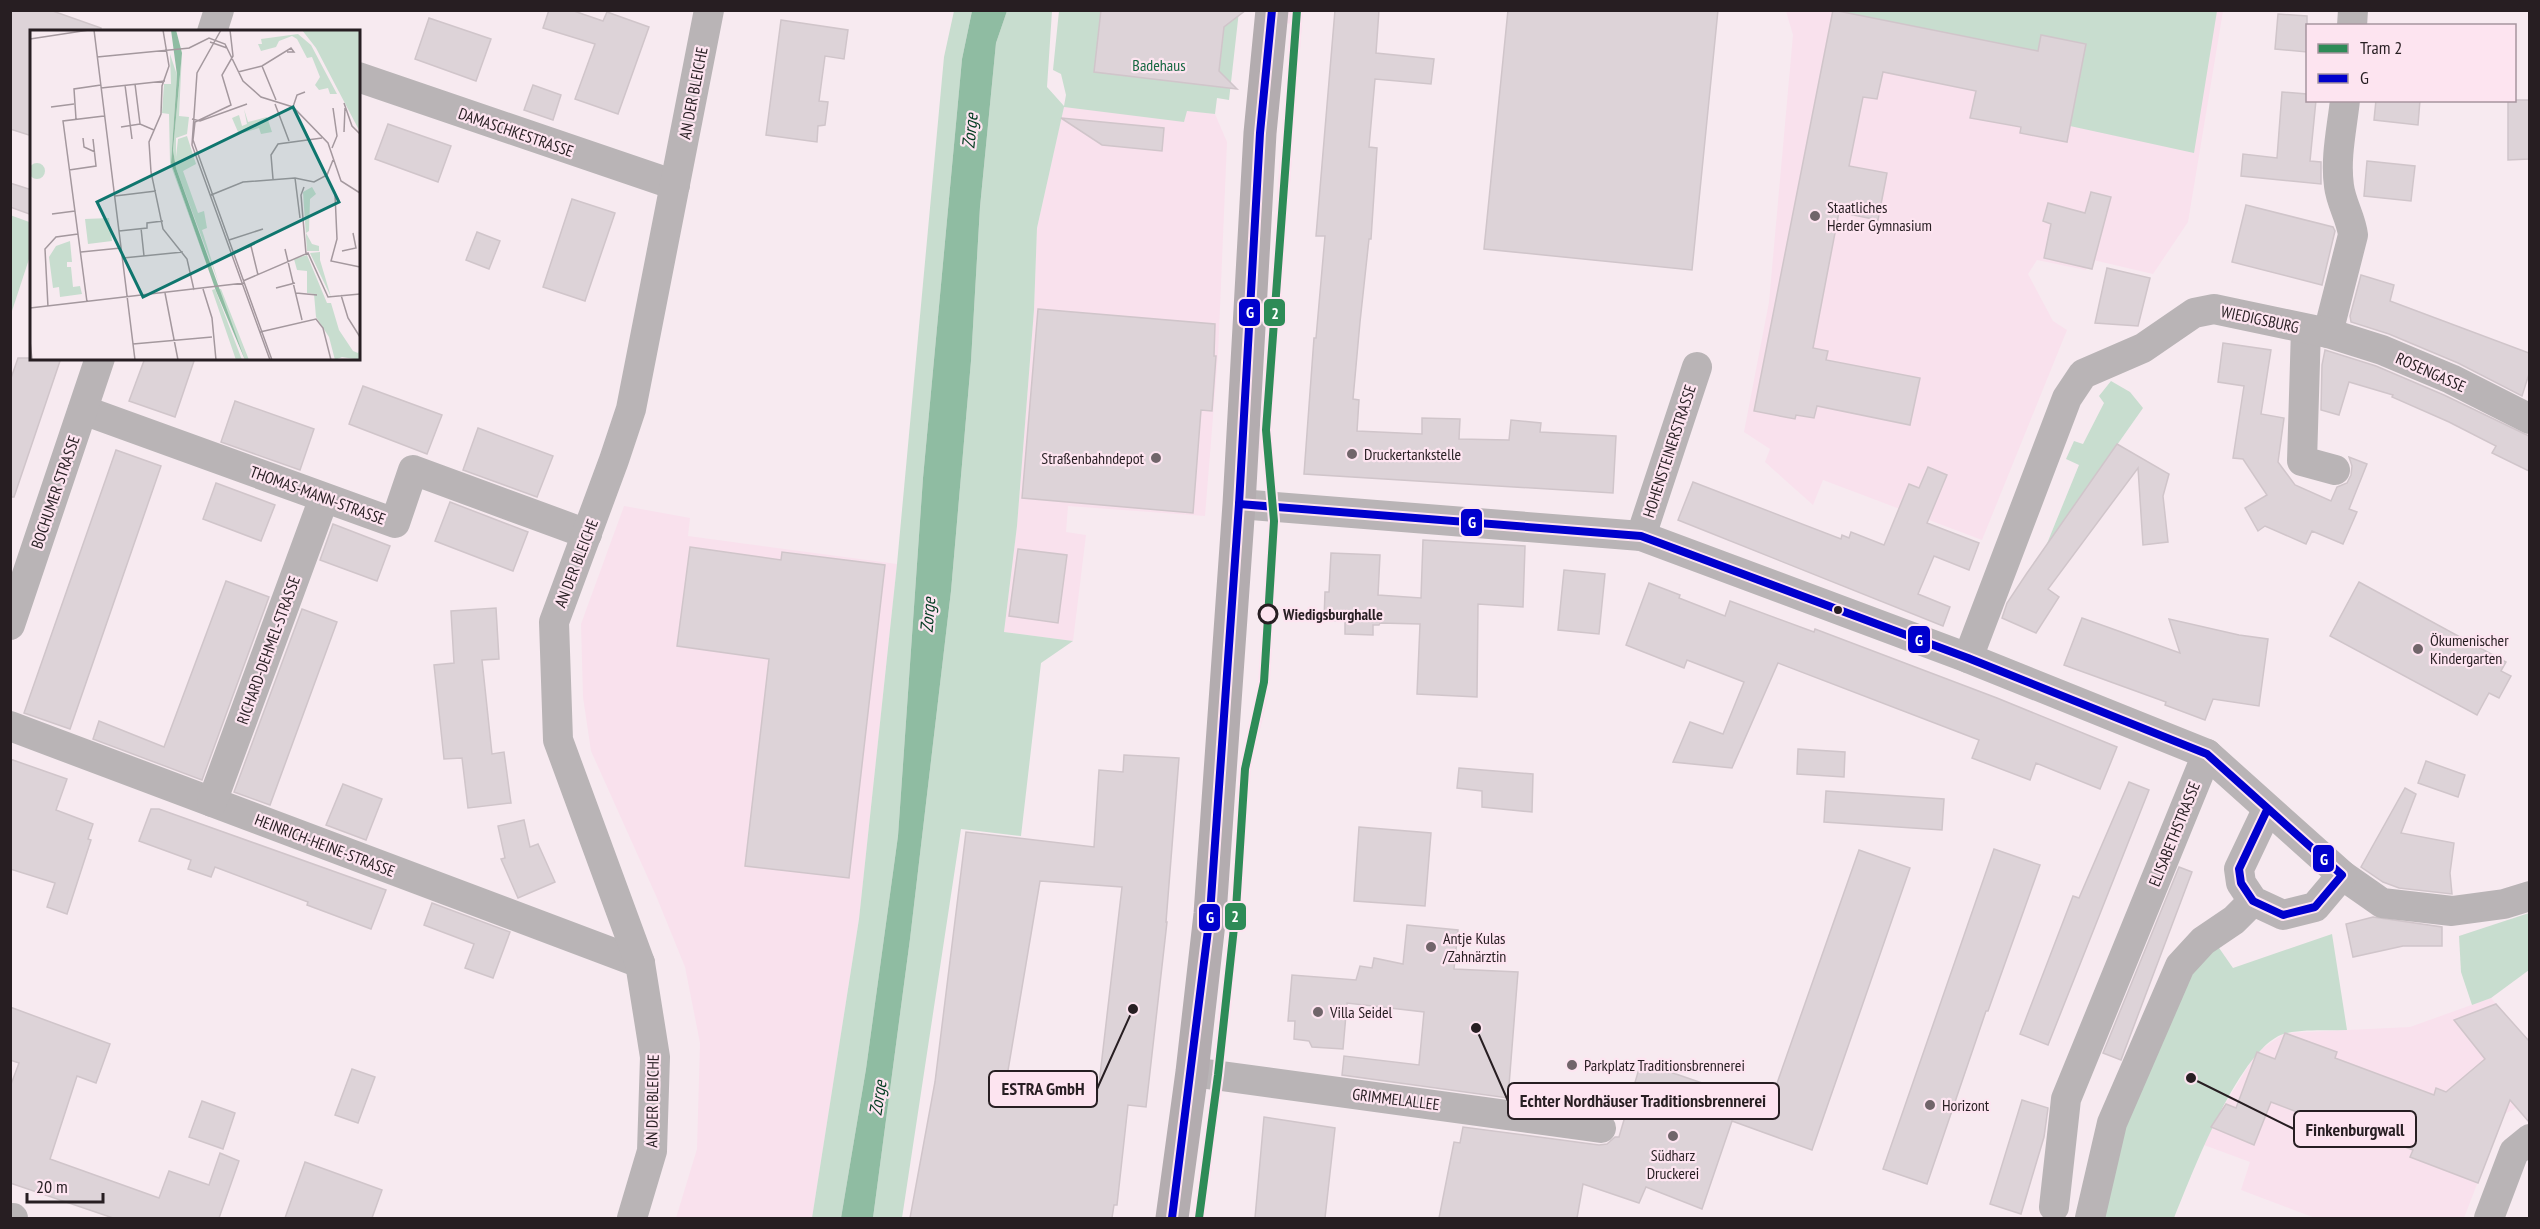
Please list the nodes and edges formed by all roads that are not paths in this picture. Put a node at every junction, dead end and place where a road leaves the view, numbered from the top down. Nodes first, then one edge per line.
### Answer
1 (709, 10) edge
2 (1272, 10) edge
3 (360, 78) edge
4 (2345, 102) edge
5 (675, 184) junction
6 (2317, 331) junction
7 (99, 360) edge
8 (1697, 367) dead end
9 (83, 410) junction
10 (2529, 419) edge
11 (2335, 470) dead end
12 (324, 498) junction
13 (1239, 504) junction
14 (587, 534) junction
15 (1641, 536) junction
16 (13, 609) edge
17 (1968, 658) junction
18 (10, 726) edge
19 (2207, 754) junction
20 (212, 802) junction
21 (2267, 810) junction
22 (2342, 875) junction
23 (2529, 896) edge
24 (2253, 901) junction
25 (640, 963) junction
26 (1192, 1072) junction
27 (1601, 1128) dead end
28 (2529, 1139) edge
29 (2054, 1207) dead end
30 (632, 1218) edge
31 (1172, 1218) edge
32 (2090, 1218) edge
33 (2489, 1218) edge

1 - 5 street, AN DER BLEICHE
2 - 13 main road
3 - 5 street, DAMASCHKESTRASSE
4 - 6 street
5 - 14 street, AN DER BLEICHE
6 - 10 street, ROSENGASSE
6 - 11 street
6 - 17 street, WIEDIGSBURG
7 - 9 street, BOCHUMER STRASSE
8 - 15 street, HOHENSTEINERSTRASSE
9 - 12 street, THOMAS-MANN-STRASSE
9 - 16 street, BOCHUMER STRASSE
12 - 14 street, THOMAS-MANN-STRASSE
12 - 20 street, RICHARD-DEHMEL-STRASSE
13 - 15 street, HOHENSTEINERSTRASSE
13 - 26 main road
14 - 25 street, AN DER BLEICHE
15 - 17 street, HOHENSTEINERSTRASSE
17 - 19 street, HOHENSTEINERSTRASSE
18 - 20 street, HEINRICH-HEINE-STRASSE
19 - 21 street
19 - 29 street, ELISABETHSTRASSE
20 - 25 street, HEINRICH-HEINE-STRASSE
21 - 22 street
21 - 24 street
22 - 23 street
22 - 24 street
24 - 32 street
25 - 30 street, AN DER BLEICHE
26 - 27 street, GRIMMELALLEE
26 - 31 main road
28 - 33 street

